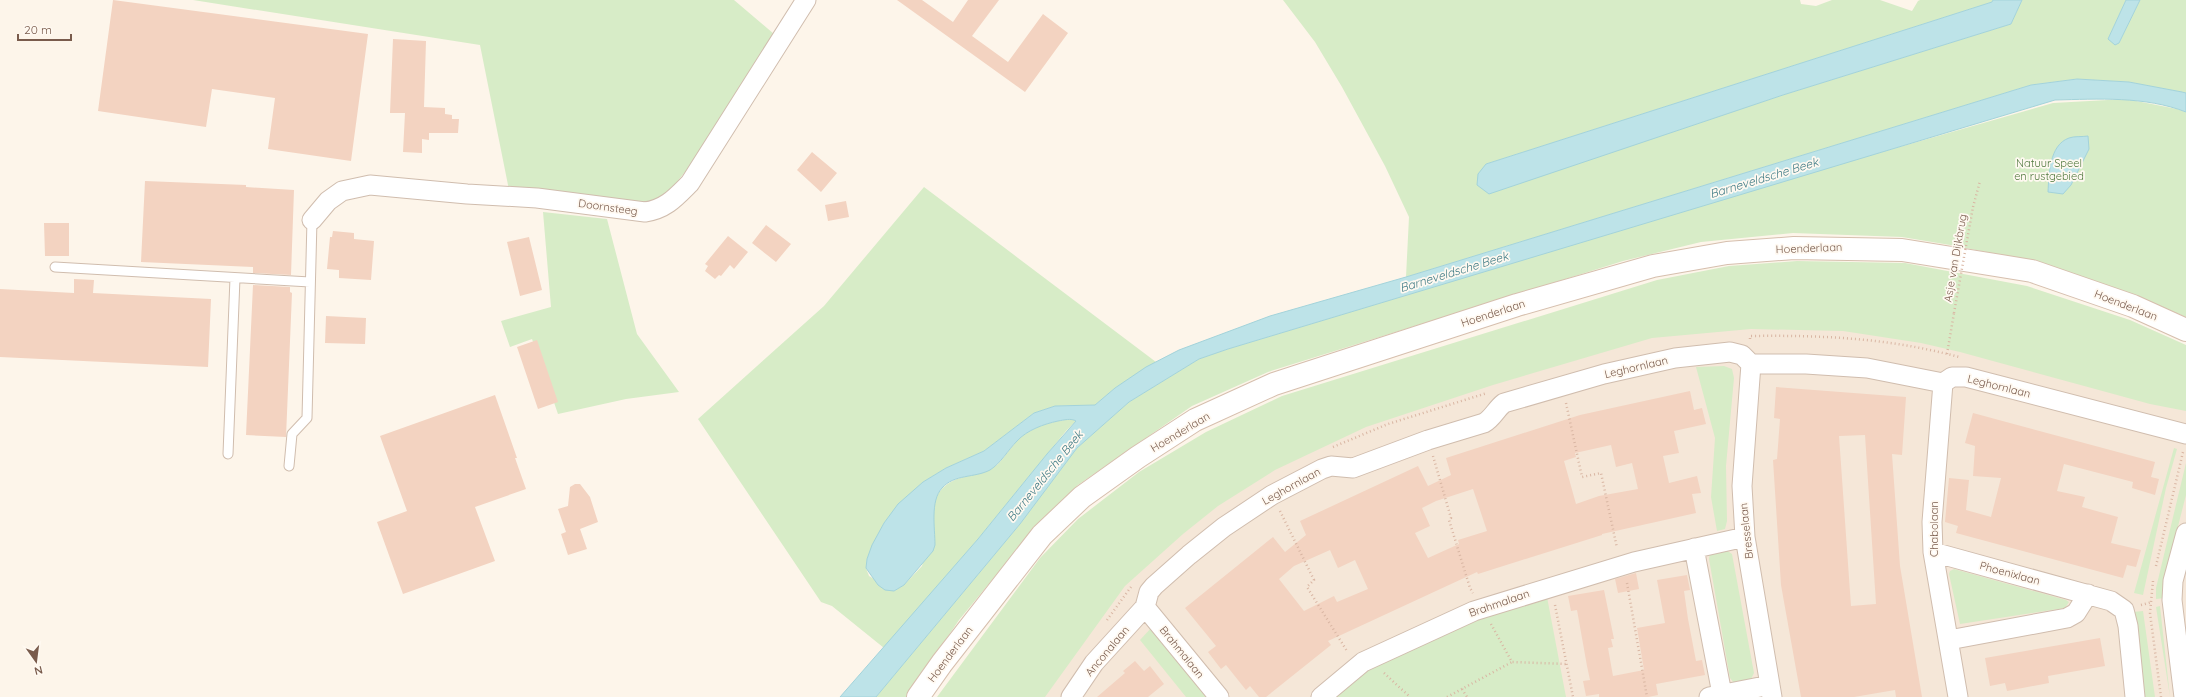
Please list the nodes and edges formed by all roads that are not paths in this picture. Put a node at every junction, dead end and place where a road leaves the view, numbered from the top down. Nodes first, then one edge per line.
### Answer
1 (806, 0) edge
2 (312, 220) joint
3 (55, 267) dead end
4 (235, 278) junction
5 (310, 282) junction
6 (2186, 330) edge
7 (1751, 364) junction
8 (1943, 383) junction
9 (2186, 434) edge
10 (228, 454) dead end
11 (289, 466) dead end
12 (2186, 533) edge
13 (1745, 537) junction
14 (1694, 548) junction
15 (1933, 552) junction
16 (2088, 594) junction
17 (1145, 607) junction
18 (1949, 640) junction
19 (1771, 691) edge
20 (1716, 696) edge
21 (918, 697) edge
22 (1071, 697) edge
23 (1219, 697) edge
24 (1321, 697) edge
25 (1958, 697) edge
26 (2135, 697) edge
27 (2184, 697) edge

1 - 2 street, Doornsteeg
2 - 5 lane
3 - 4 lane
4 - 5 lane
4 - 10 lane
5 - 11 lane
6 - 21 street, Hoenderlaan
7 - 8 street, Leghornlaan
7 - 13 street, Bresselaan
7 - 17 street, Leghornlaan
8 - 9 street, Leghornlaan
8 - 15 street, Chabolaan
12 - 27 street
13 - 14 street, Brahmalaan
13 - 19 street, Bresselaan
14 - 20 street
14 - 24 street, Brahmalaan
15 - 16 street, Phoenixlaan
15 - 18 street, Chabolaan
16 - 18 street
16 - 26 street, Phoenixlaan
17 - 22 street, Anconalaan
17 - 23 street, Brahmalaan
18 - 25 street, Chabolaan
19 - 20 street

